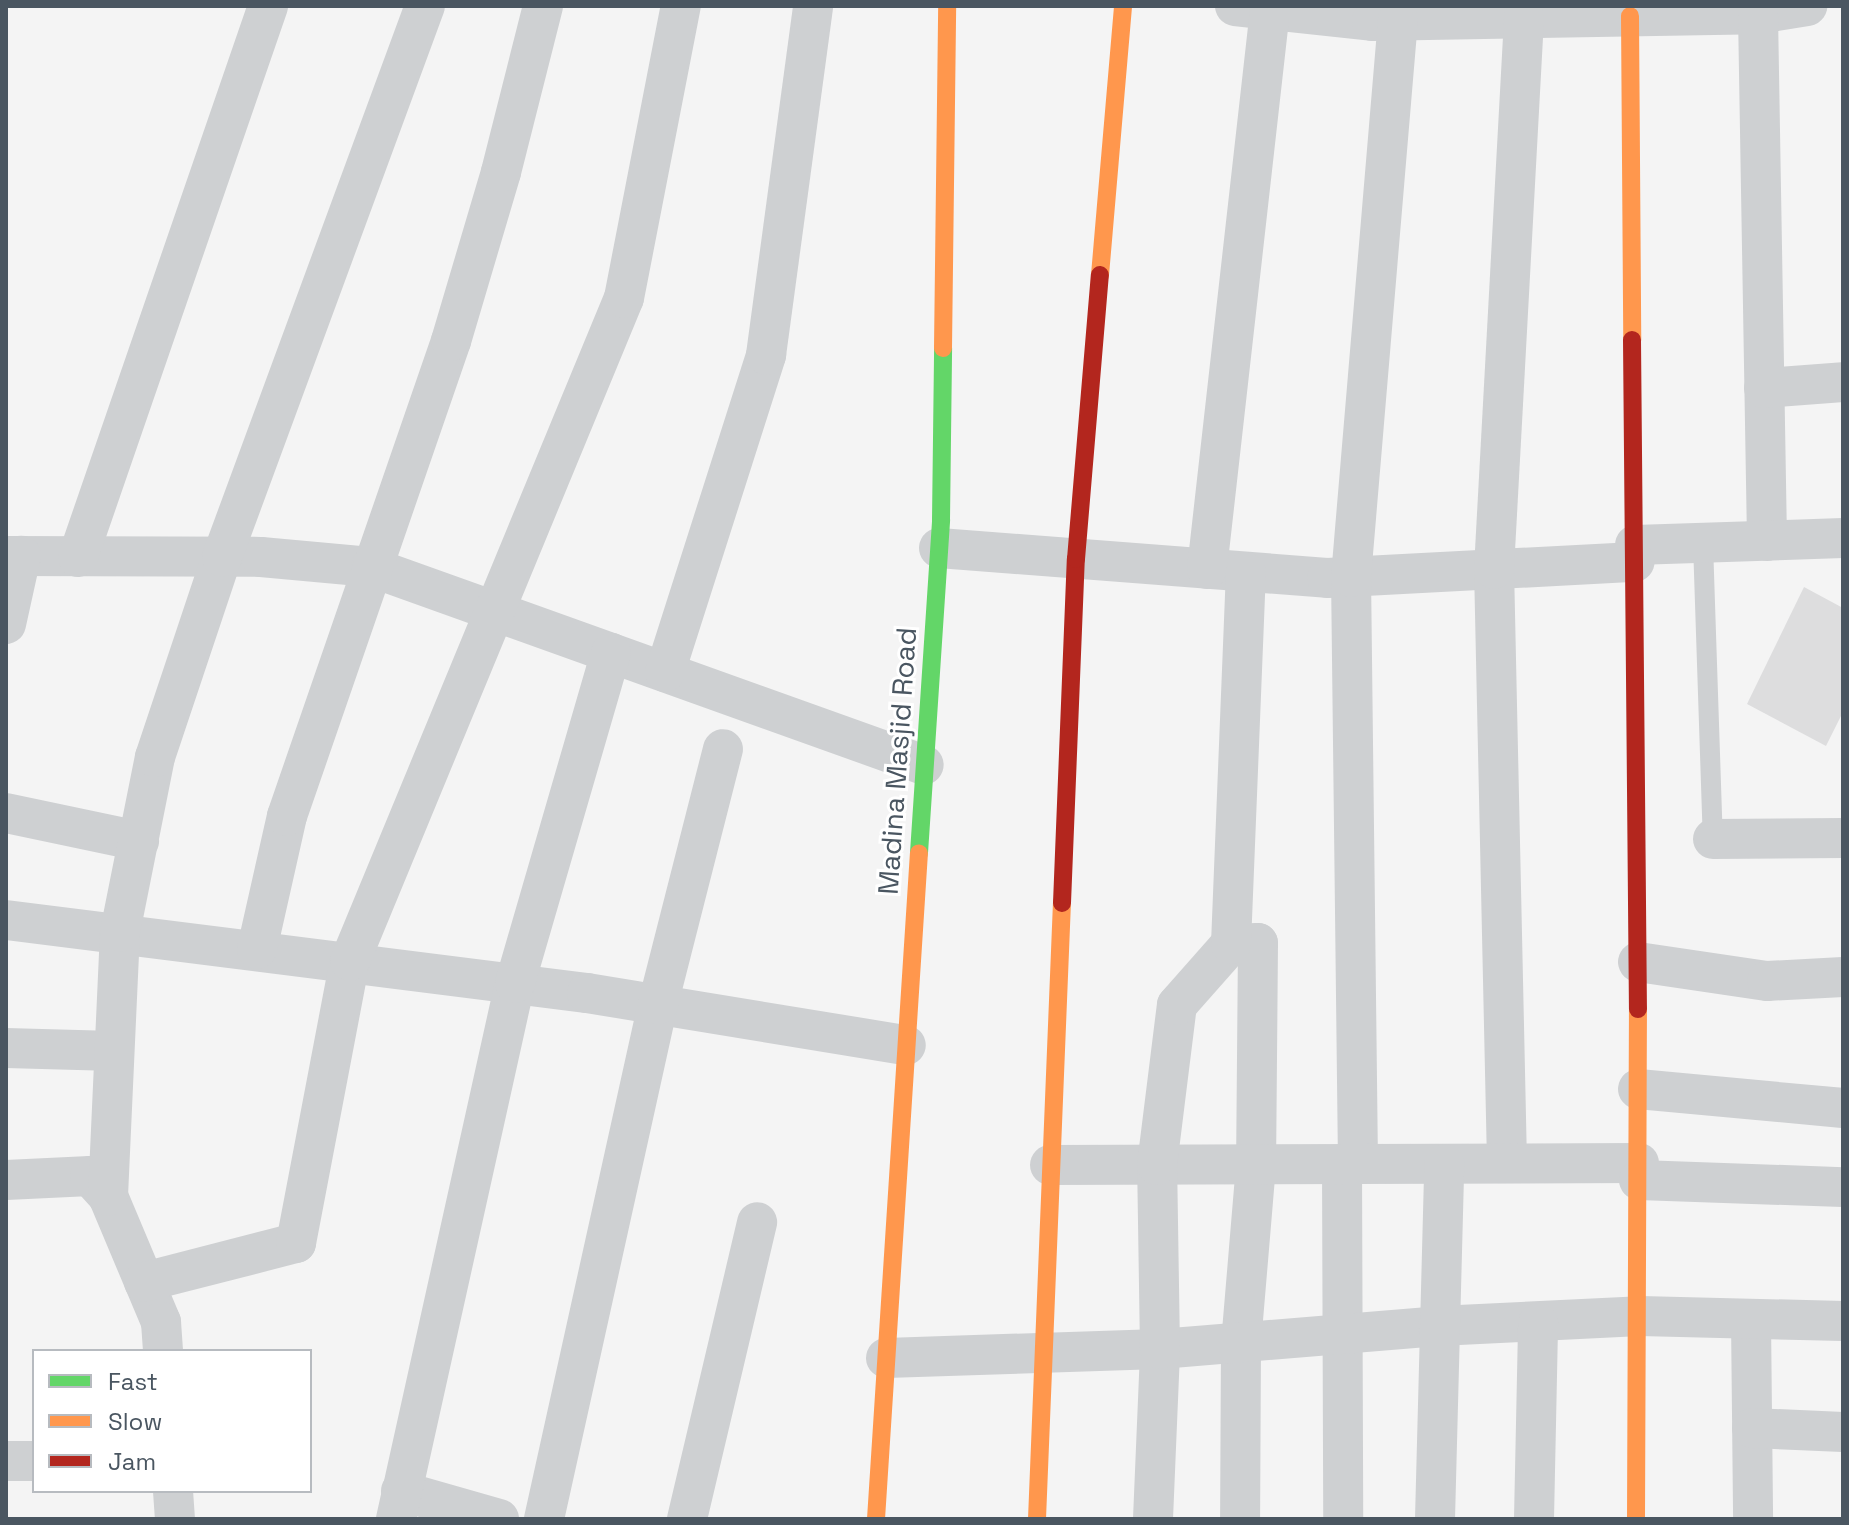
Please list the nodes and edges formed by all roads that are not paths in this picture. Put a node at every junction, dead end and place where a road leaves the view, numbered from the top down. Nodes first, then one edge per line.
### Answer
1 (268, 6) edge
2 (425, 6) edge
3 (543, 6) edge
4 (681, 6) edge
5 (813, 6) edge
6 (947, 6) edge
7 (1123, 6) edge
8 (1807, 6) edge
9 (1253, 8) edge
10 (1758, 14) junction
11 (1630, 16) junction
12 (1524, 18) junction
13 (1398, 20) junction
14 (1843, 382) edge
15 (1764, 388) junction
16 (1843, 538) edge
17 (1767, 541) junction
18 (1703, 543) junction
19 (939, 548) junction
20 (1635, 554) junction
21 (14, 556) edge
22 (78, 557) junction
23 (222, 557) junction
24 (1076, 559) junction
25 (371, 567) junction
26 (1207, 569) junction
27 (1494, 569) junction
28 (1246, 572) junction
29 (1351, 577) junction
30 (491, 610) junction
31 (6, 624) edge
32 (611, 653) junction
33 (665, 672) junction
34 (723, 749) dead end
35 (924, 765) junction
36 (6, 813) edge
37 (1843, 838) edge
38 (1713, 839) joint
39 (139, 841) junction
40 (6, 920) edge
41 (120, 932) junction
42 (1231, 944) junction
43 (257, 949) junction
44 (350, 961) junction
45 (1638, 962) junction
46 (1843, 977) edge
47 (515, 983) junction
48 (658, 1004) junction
49 (906, 1045) junction
50 (6, 1048) edge
51 (114, 1051) junction
52 (1638, 1089) junction
53 (1843, 1108) edge
54 (1507, 1163) junction
55 (1350, 1164) junction
56 (1444, 1164) junction
57 (1050, 1165) junction
58 (1157, 1165) junction
59 (1256, 1165) junction
60 (1639, 1172) junction
61 (6, 1180) edge
62 (1843, 1187) edge
63 (108, 1196) junction
64 (757, 1222) dead end
65 (144, 1282) junction
66 (1640, 1316) junction
67 (1751, 1319) junction
68 (1843, 1321) edge
69 (1538, 1323) junction
70 (1438, 1326) junction
71 (1345, 1336) junction
72 (1241, 1343) junction
73 (163, 1349) edge
74 (1160, 1349) junction
75 (1045, 1353) junction
76 (886, 1358) junction
77 (1752, 1428) junction
78 (1843, 1432) edge
79 (6, 1461) edge
80 (32, 1461) edge
81 (173, 1493) edge
82 (399, 1505) edge
83 (175, 1519) edge
84 (499, 1519) edge
85 (544, 1519) edge
86 (687, 1519) edge
87 (876, 1519) edge
88 (1037, 1519) edge
89 (1153, 1519) edge
90 (1240, 1519) edge
91 (1343, 1519) edge
92 (1435, 1519) edge
93 (1534, 1519) edge
94 (1636, 1519) edge
95 (1753, 1519) edge

1 - 22 street
2 - 23 street
3 - 25 street
4 - 30 street
5 - 33 street
6 - 19 street, Madina Masjid Road
7 - 24 street
8 - 10 street
9 - 13 street
9 - 26 street
10 - 11 street
10 - 15 street
11 - 12 street
11 - 20 street
12 - 13 street
12 - 27 street
13 - 29 street
14 - 15 street
15 - 17 street
16 - 17 street
17 - 18 street
18 - 20 street
18 - 38 lane
19 - 24 street
19 - 35 street, Madina Masjid Road
20 - 27 street
20 - 45 street
21 - 22 street
21 - 31 street
22 - 23 street
23 - 25 street
23 - 39 street
24 - 26 street
24 - 57 street
25 - 30 street
25 - 43 street
26 - 28 street
27 - 29 street
27 - 54 street
28 - 29 street
28 - 42 street
29 - 55 street
30 - 32 street
30 - 44 street
32 - 33 street
32 - 47 street
33 - 35 street
34 - 48 street
35 - 49 street, Madina Masjid Road
36 - 39 street
37 - 38 street
39 - 41 street
40 - 41 street
41 - 43 street
41 - 51 street
42 - 58 street
42 - 59 street
43 - 44 street
44 - 47 street
44 - 65 street
45 - 46 street
45 - 52 street
47 - 48 street
47 - 82 street
48 - 49 street
48 - 85 street
49 - 76 street, Madina Masjid Road
50 - 51 street
51 - 63 street
52 - 53 street
52 - 60 street
54 - 56 street
54 - 60 street
55 - 56 street
55 - 59 street
55 - 71 street
56 - 70 street
57 - 58 street
57 - 75 street
58 - 59 street
58 - 74 street
59 - 72 street
60 - 62 street
60 - 66 street
61 - 63 street
63 - 65 street
64 - 86 street
65 - 73 street
66 - 67 street
66 - 69 street
66 - 94 street
67 - 68 street
67 - 77 street
69 - 70 street
69 - 93 street
70 - 71 street
70 - 92 street
71 - 72 street
71 - 91 street
72 - 74 street
72 - 90 street
74 - 75 street
74 - 89 street
75 - 76 street
75 - 88 street
76 - 87 street, Madina Masjid Road
77 - 78 street
77 - 95 street
79 - 80 street
81 - 83 street
82 - 84 street

